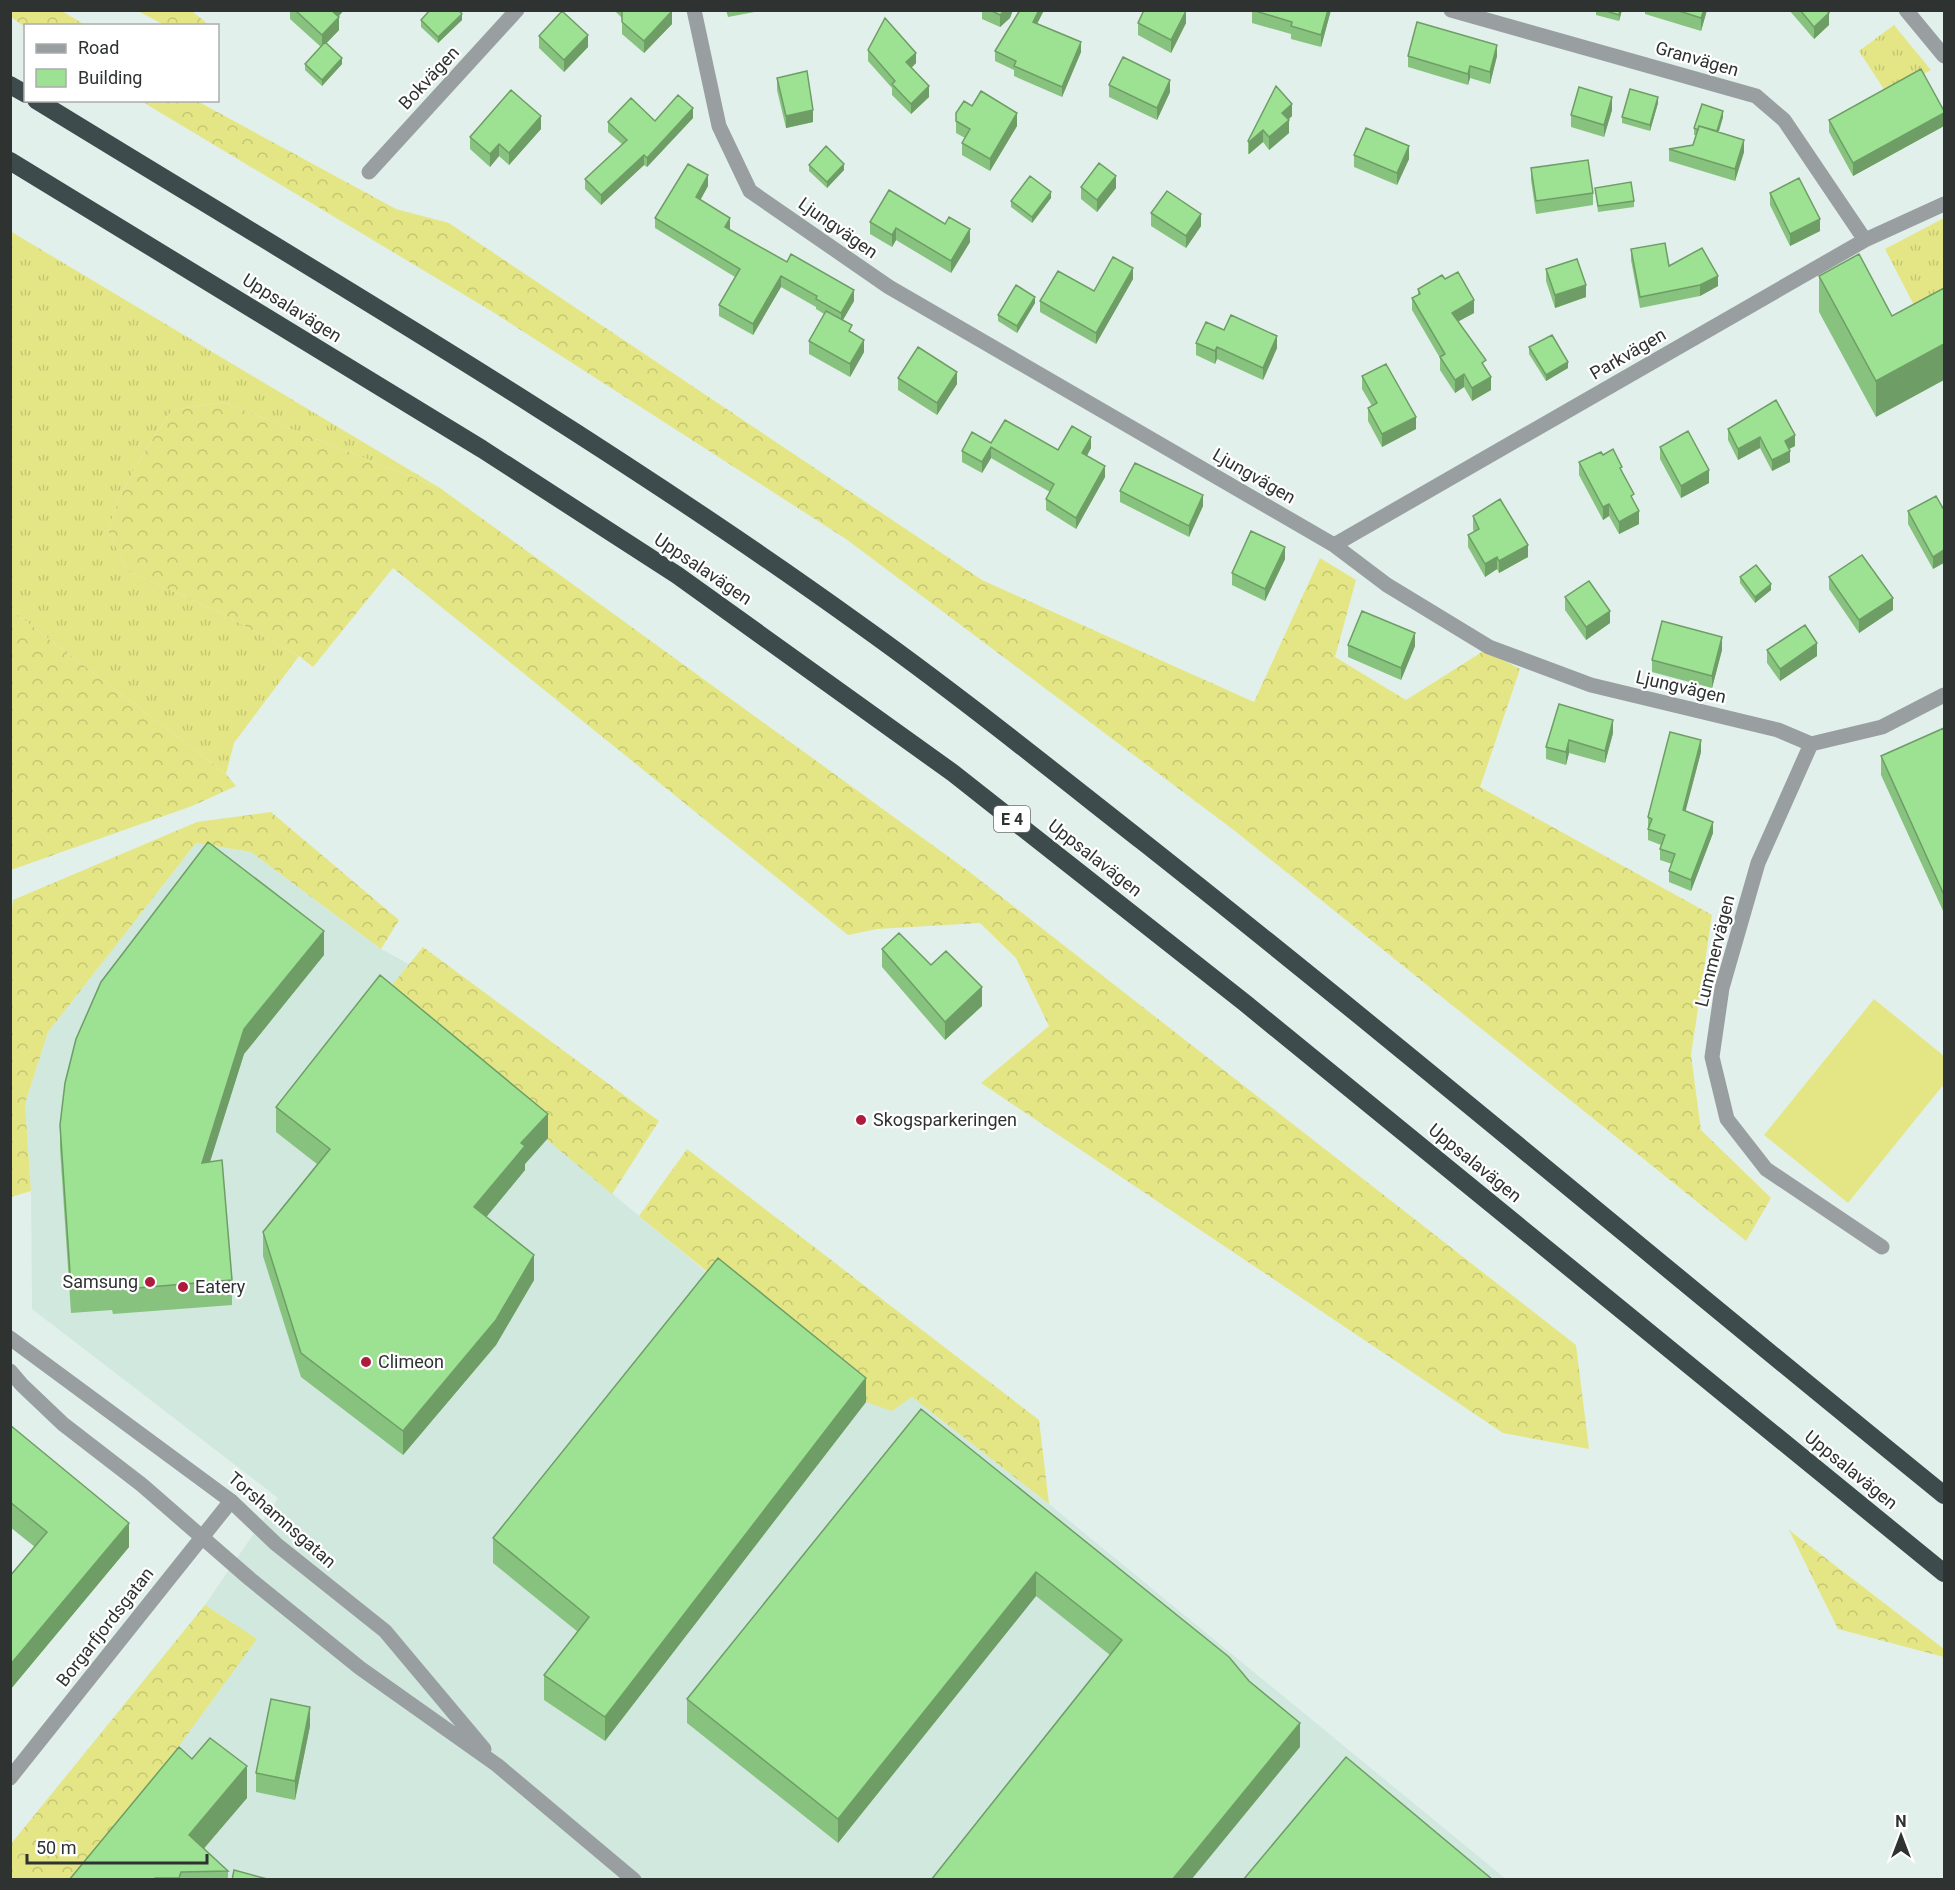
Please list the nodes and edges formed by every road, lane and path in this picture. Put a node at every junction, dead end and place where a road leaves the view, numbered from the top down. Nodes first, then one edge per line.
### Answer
1 (517, 10) edge
2 (694, 10) edge
3 (1451, 10) edge
4 (1906, 10) edge
5 (1944, 56) edge
6 (10, 85) edge
7 (24, 93) edge
8 (39, 102) edge
9 (10, 161) edge
10 (369, 172) dead end
11 (1944, 204) edge
12 (1865, 240) junction
13 (1334, 545) junction
14 (1944, 695) edge
15 (1811, 744) junction
16 (1882, 1247) dead end
17 (10, 1338) edge
18 (10, 1371) edge
19 (1944, 1495) edge
20 (231, 1501) junction
21 (201, 1537) junction
22 (1944, 1573) edge
23 (497, 1765) junction
24 (10, 1778) edge
25 (634, 1880) edge

1 - 10 street, Bokvägen
2 - 13 street, Ljungvägen
3 - 12 street, Granvägen
4 - 5 street
6 - 7 highway
8 - 19 highway
9 - 22 highway, Uppsalavägen / E 4
11 - 12 street, Parkvägen
12 - 13 street, Parkvägen
13 - 15 street, Ljungvägen
14 - 15 street
15 - 16 street, Lummervägen
17 - 20 street, Torshamnsgatan
18 - 21 street, Torshamnsgatan
20 - 21 street, Borgarfjordsgatan
20 - 23 street, Torshamnsgatan
21 - 23 street, Torshamnsgatan
21 - 24 street, Borgarfjordsgatan
23 - 25 street, Torshamnsgatan

